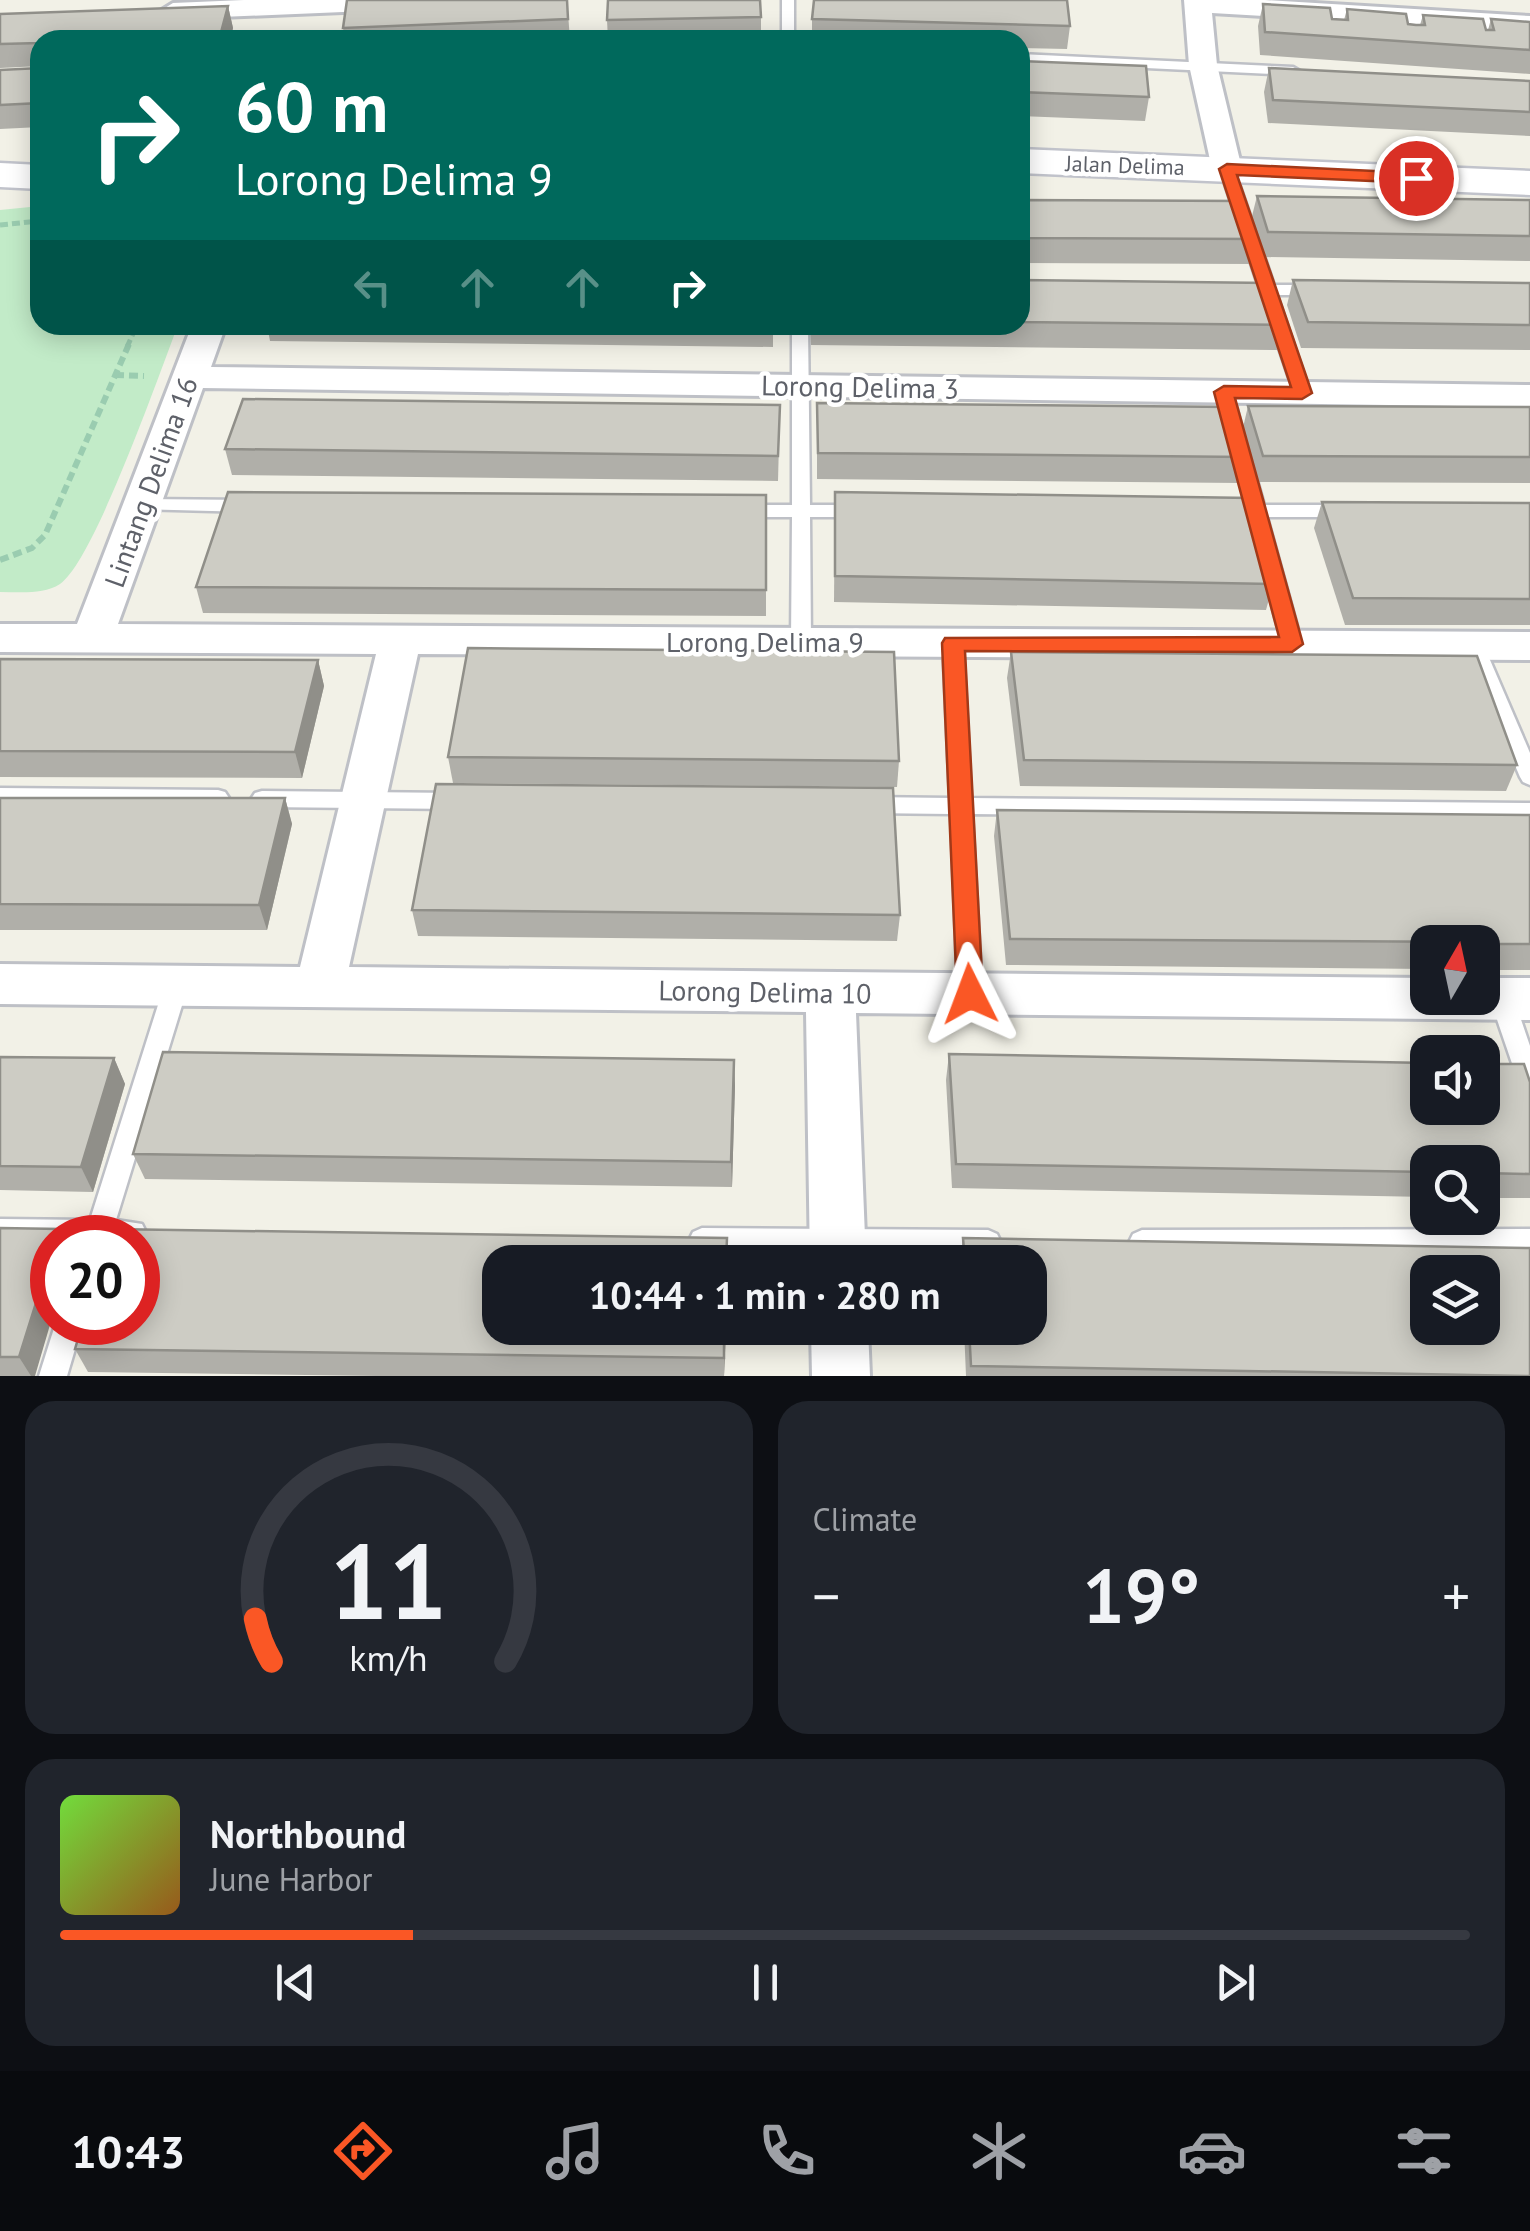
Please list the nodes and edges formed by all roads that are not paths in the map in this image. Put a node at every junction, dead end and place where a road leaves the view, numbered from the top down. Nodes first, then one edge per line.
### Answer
1 (438, 0) edge
2 (788, 0) edge
3 (1197, 2) edge
4 (301, 3) edge
5 (150, 12) edge
6 (1530, 24) edge
7 (297, 30) edge
8 (788, 30) edge
9 (1030, 58) edge
10 (1203, 65) junction
11 (1317, 72) edge
12 (1030, 161) edge
13 (1227, 169) junction
14 (1530, 183) edge
15 (1230, 290) edge
16 (1268, 290) junction
17 (1343, 291) edge
18 (205, 335) edge
19 (800, 335) edge
20 (190, 376) junction
21 (800, 386) junction
22 (1224, 392) junction
23 (1302, 393) junction
24 (1530, 396) edge
25 (142, 506) junction
26 (262, 506) edge
27 (720, 510) edge
28 (800, 511) junction
29 (880, 511) edge
30 (1217, 511) edge
31 (1256, 511) junction
32 (1374, 511) edge
33 (0, 638) edge
34 (92, 638) junction
35 (400, 640) junction
36 (801, 642) junction
37 (953, 643) junction
38 (1292, 644) junction
39 (1474, 646) junction
40 (1530, 646) edge
41 (1530, 778) edge
42 (0, 796) edge
43 (363, 800) junction
44 (483, 801) edge
45 (842, 804) edge
46 (961, 806) junction
47 (1530, 811) edge
48 (0, 984) edge
49 (176, 986) junction
50 (320, 987) junction
51 (830, 992) junction
52 (970, 994) junction
53 (1516, 999) edge
54 (1530, 1082) edge
55 (104, 1215) edge
56 (0, 1230) edge
57 (30, 1232) edge
58 (678, 1240) edge
59 (1015, 1242) edge
60 (1114, 1242) edge
61 (1530, 1242) edge
62 (744, 1245) edge
63 (837, 1245) edge
64 (962, 1245) edge
65 (63, 1345) edge
66 (840, 1345) edge
67 (53, 1376) edge
68 (841, 1376) edge

1 - 4 street
2 - 8 lane
3 - 6 street
3 - 10 street
4 - 5 street
4 - 7 street
9 - 10 lane
10 - 11 lane
10 - 13 street
12 - 13 street, Jalan Delima
13 - 14 street, Jalan Delima
13 - 16 lane
15 - 16 lane
16 - 17 lane
16 - 23 lane
18 - 20 street, Lintang Delima 16
19 - 21 lane
20 - 21 street, Lorong Delima 3
20 - 25 street, Lintang Delima 16
21 - 22 street, Lorong Delima 3
21 - 28 lane
22 - 23 street, Lorong Delima 3
22 - 31 lane
23 - 24 street, Lorong Delima 3
25 - 26 lane
25 - 34 street, Lintang Delima 16
27 - 28 lane
28 - 29 lane
28 - 36 lane
30 - 31 lane
31 - 32 lane
31 - 38 lane
33 - 34 street, Lorong Delima 9
34 - 35 street, Lorong Delima 9
35 - 36 street, Lorong Delima 9
35 - 43 street
36 - 37 street, Lorong Delima 9
37 - 38 street, Lorong Delima 9
37 - 46 lane
38 - 39 street, Lorong Delima 9
39 - 40 street, Lorong Delima 9
39 - 41 lane
42 - 43 lane
43 - 44 lane
43 - 50 street
45 - 46 lane
46 - 47 lane
46 - 52 lane
48 - 49 street, Lorong Delima 10
49 - 50 street, Lorong Delima 10
49 - 55 lane
50 - 51 street, Lorong Delima 10
51 - 52 street, Lorong Delima 10
51 - 63 street
52 - 53 street, Lorong Delima 10
53 - 54 lane
56 - 57 lane
58 - 62 lane
59 - 64 lane
60 - 61 lane
65 - 67 lane
66 - 68 street

